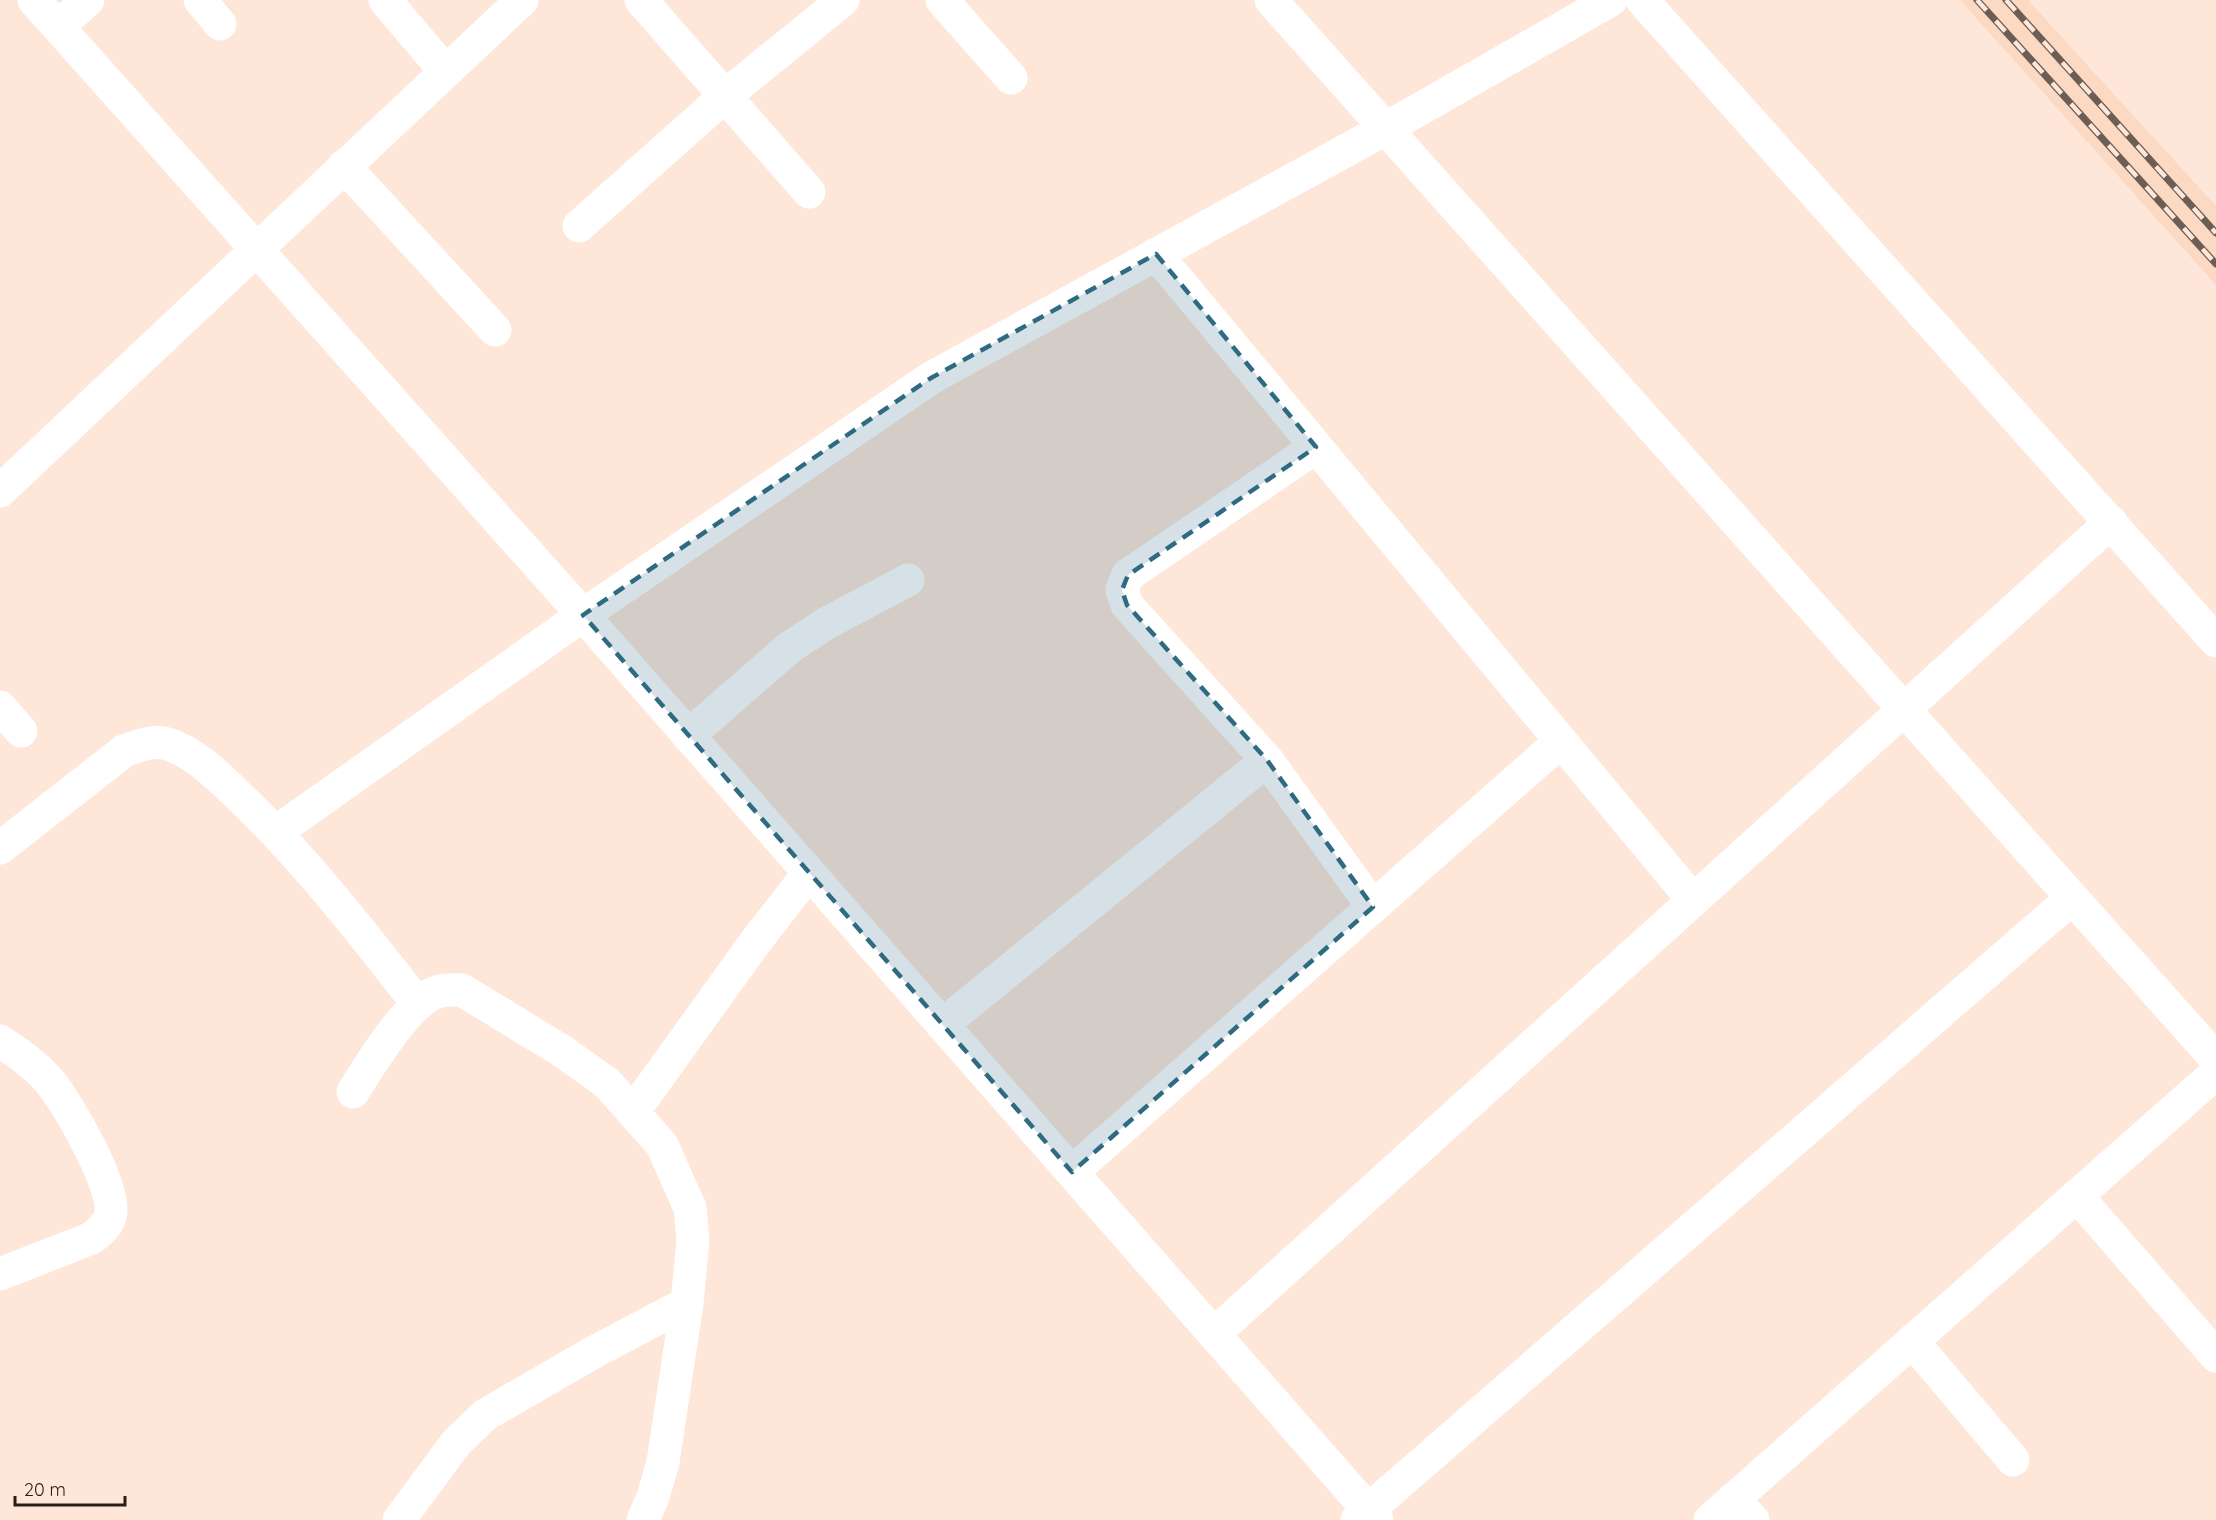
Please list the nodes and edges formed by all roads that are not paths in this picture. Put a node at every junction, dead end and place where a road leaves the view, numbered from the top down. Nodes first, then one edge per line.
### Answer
1 (34, 0) edge
2 (88, 0) edge
3 (385, 0) edge
4 (522, 0) edge
5 (641, 0) edge
6 (843, 0) edge
7 (942, 0) edge
8 (1271, 0) edge
9 (1611, 0) edge
10 (1642, 0) edge
11 (58, 27) junction
12 (445, 71) junction
13 (1011, 78) dead end
14 (725, 96) junction
15 (1385, 129) junction
16 (344, 166) junction
17 (809, 192) dead end
18 (579, 226) dead end
19 (255, 249) junction
20 (1156, 254) junction
21 (495, 330) dead end
22 (1316, 447) junction
23 (0, 491) edge
24 (2111, 522) junction
25 (908, 580) dead end
26 (583, 615) junction
27 (2216, 641) edge
28 (1904, 709) junction
29 (688, 736) junction
30 (1561, 741) junction
31 (1267, 760) junction
32 (276, 832) junction
33 (0, 848) edge
34 (809, 873) junction
35 (2072, 898) junction
36 (1693, 900) junction
37 (1373, 907) junction
38 (418, 1004) junction
39 (942, 1025) junction
40 (0, 1041) edge
41 (2216, 1059) edge
42 (2216, 1073) edge
43 (353, 1092) dead end
44 (633, 1112) junction
45 (1072, 1172) junction
46 (2077, 1196) junction
47 (0, 1274) edge
48 (687, 1303) junction
49 (1214, 1334) junction
50 (1912, 1341) junction
51 (2216, 1356) edge
52 (2013, 1460) dead end
53 (1732, 1513) edge
54 (1367, 1516) edge
55 (399, 1520) edge
56 (643, 1520) edge

1 - 11 street
2 - 11 street
3 - 12 street
4 - 12 street
5 - 14 street
6 - 14 street
7 - 13 street
8 - 15 street
9 - 15 street
10 - 24 street
11 - 19 street
12 - 16 street
14 - 17 street
14 - 18 street
15 - 20 street
15 - 28 street
16 - 19 street
16 - 21 street
19 - 23 street
19 - 26 street
20 - 22 street
20 - 26 street
22 - 30 street
22 - 31 street
24 - 27 street
24 - 28 street
25 - 29 street
26 - 29 street
26 - 32 street
28 - 35 street
28 - 36 street
29 - 34 street
30 - 36 street
30 - 37 street
31 - 37 street
31 - 39 street
32 - 33 street
32 - 38 street
34 - 39 street
34 - 44 street
35 - 41 street
35 - 54 street
36 - 49 street
37 - 45 street
38 - 43 street
38 - 44 street
39 - 45 street
40 - 47 street
42 - 46 street
44 - 48 street
45 - 49 street
46 - 50 street
46 - 51 street
48 - 55 street
48 - 56 street
49 - 54 street
50 - 52 street
50 - 53 street

